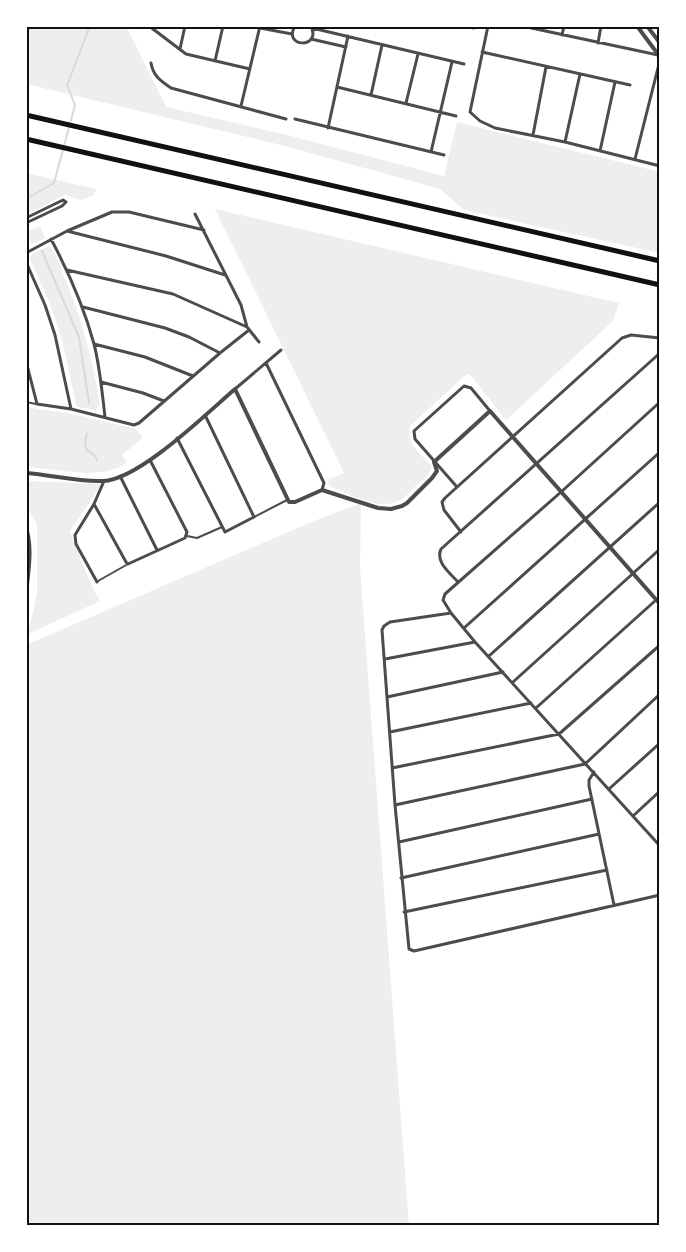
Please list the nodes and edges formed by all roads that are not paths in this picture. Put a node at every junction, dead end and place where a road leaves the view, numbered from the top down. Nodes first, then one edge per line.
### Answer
1 (148, 26) edge
2 (184, 26) edge
3 (223, 26) edge
4 (294, 26) edge
5 (466, 26) edge
6 (488, 26) edge
7 (522, 26) edge
8 (564, 26) edge
9 (600, 26) edge
10 (637, 26) edge
11 (648, 26) edge
12 (260, 27) edge
13 (311, 27) edge
14 (527, 27) edge
15 (474, 28) dead end
16 (292, 34) junction
17 (562, 35) junction
18 (348, 36) junction
19 (311, 39) junction
20 (598, 43) junction
21 (660, 43) edge
22 (382, 45) junction
23 (346, 47) junction
24 (180, 49) junction
25 (482, 52) junction
26 (418, 54) junction
27 (659, 57) edge
28 (214, 61) junction
29 (452, 62) junction
30 (151, 63) dead end
31 (464, 64) dead end
32 (546, 68) junction
33 (250, 69) junction
34 (580, 74) junction
35 (615, 82) junction
36 (630, 86) dead end
37 (337, 87) junction
38 (371, 95) junction
39 (406, 103) junction
40 (241, 106) junction
41 (440, 112) junction
42 (26, 115) edge
43 (456, 116) dead end
44 (286, 119) dead end
45 (295, 119) dead end
46 (328, 128) junction
47 (533, 135) junction
48 (26, 139) edge
49 (565, 142) junction
50 (600, 151) junction
51 (430, 152) junction
52 (444, 155) dead end
53 (635, 159) junction
54 (660, 166) edge
55 (195, 214) dead end
56 (26, 218) edge
57 (26, 223) edge
58 (204, 230) junction
59 (67, 231) junction
60 (52, 239) junction
61 (26, 254) edge
62 (660, 261) edge
63 (26, 262) edge
64 (67, 270) junction
65 (225, 275) junction
66 (660, 285) edge
67 (82, 307) junction
68 (248, 328) junction
69 (660, 338) edge
70 (259, 342) dead end
71 (94, 344) junction
72 (280, 350) dead end
73 (220, 353) junction
74 (660, 353) edge
75 (26, 361) edge
76 (266, 363) junction
77 (193, 376) junction
78 (101, 382) junction
79 (235, 389) junction
80 (164, 401) junction
81 (26, 402) edge
82 (660, 402) edge
83 (37, 404) junction
84 (72, 409) junction
85 (490, 410) junction
86 (206, 415) junction
87 (105, 417) junction
88 (512, 436) junction
89 (178, 438) junction
90 (660, 452) edge
91 (150, 460) junction
92 (434, 462) junction
93 (536, 464) junction
94 (26, 473) edge
95 (120, 476) junction
96 (104, 481) junction
97 (457, 487) junction
98 (322, 490) junction
99 (561, 492) junction
100 (287, 500) junction
101 (660, 502) edge
102 (94, 504) junction
103 (254, 517) junction
104 (584, 518) junction
105 (26, 526) edge
106 (222, 527) junction
107 (461, 532) junction
108 (28, 535) edge
109 (187, 536) junction
110 (610, 548) junction
111 (660, 549) edge
112 (157, 550) junction
113 (128, 564) junction
114 (632, 574) junction
115 (27, 576) edge
116 (97, 582) joint
117 (458, 582) junction
118 (26, 598) edge
119 (658, 602) edge
120 (451, 613) junction
121 (464, 628) junction
122 (475, 642) junction
123 (660, 645) edge
124 (489, 656) junction
125 (385, 659) junction
126 (502, 672) junction
127 (513, 682) junction
128 (660, 694) edge
129 (387, 697) junction
130 (531, 703) junction
131 (536, 708) junction
132 (390, 732) junction
133 (559, 734) junction
134 (660, 743) edge
135 (585, 764) junction
136 (392, 768) junction
137 (594, 772) junction
138 (609, 789) junction
139 (660, 791) edge
140 (592, 799) junction
141 (395, 805) junction
142 (633, 816) junction
143 (599, 834) junction
144 (660, 838) edge
145 (399, 842) junction
146 (656, 842) junction
147 (660, 846) edge
148 (607, 870) junction
149 (402, 878) junction
150 (660, 894) edge
151 (614, 904) junction
152 (404, 912) junction

1 - 24 street
2 - 24 street
3 - 28 street
4 - 16 street
5 - 15 street
6 - 25 street
7 - 14 street
8 - 17 street
9 - 20 street
10 - 27 street
11 - 21 street
12 - 16 street
12 - 33 street
13 - 18 street
13 - 19 street
14 - 17 street
16 - 19 street
17 - 20 street
18 - 22 street
18 - 23 street
19 - 23 street
20 - 27 street
22 - 26 street
22 - 38 street
23 - 37 street
24 - 28 street
25 - 32 street
25 - 47 street
26 - 29 street
26 - 39 street
27 - 53 street
28 - 33 street
29 - 31 street
29 - 41 street
30 - 40 street
32 - 34 street
32 - 47 street
33 - 40 street
34 - 35 street
34 - 49 street
35 - 36 street
35 - 50 street
37 - 38 street
37 - 46 street
38 - 39 street
39 - 41 street
40 - 44 street
41 - 43 street
41 - 51 street
42 - 62 highway
45 - 46 street
46 - 51 street
47 - 49 street
48 - 66 highway
49 - 50 street
50 - 53 street
51 - 52 street
53 - 54 street
55 - 58 street
56 - 57 street
58 - 59 street
58 - 65 street
59 - 60 street
59 - 65 street
60 - 61 street
60 - 64 street
63 - 84 street
64 - 67 street
64 - 68 street
65 - 68 street
67 - 71 street
67 - 73 street
68 - 70 street
68 - 73 street
69 - 88 street
71 - 77 street
71 - 78 street
72 - 76 street
73 - 77 street
74 - 93 street
75 - 83 street
76 - 79 street
76 - 98 street
77 - 80 street
78 - 80 street
78 - 87 street
79 - 86 street
79 - 100 street
80 - 87 street
81 - 83 street
82 - 99 street
83 - 84 street
84 - 87 street
85 - 88 street
85 - 92 street
85 - 92 street
86 - 89 street
86 - 103 street
88 - 93 street
88 - 97 street
89 - 91 street
89 - 106 street
90 - 104 street
91 - 95 street
91 - 109 street
92 - 97 street
92 - 98 street
93 - 99 street
93 - 107 street
94 - 96 street
95 - 96 street
95 - 112 street
96 - 102 street
97 - 107 street
98 - 100 street
99 - 104 street
99 - 117 street
100 - 103 street
101 - 110 street
102 - 113 street
102 - 116 street
103 - 106 street
104 - 110 street
104 - 121 street
105 - 108 street
106 - 109 street
107 - 117 street
108 - 115 street
109 - 112 street
110 - 114 street
110 - 124 street
111 - 114 street
112 - 113 street
113 - 116 street
114 - 119 street
114 - 127 street
115 - 118 street
117 - 120 street
119 - 131 street
120 - 121 street
120 - 125 street
121 - 122 street
122 - 124 street
122 - 125 street
123 - 133 street
124 - 126 street
125 - 129 street
126 - 127 street
126 - 129 street
127 - 130 street
128 - 135 street
129 - 132 street
130 - 131 street
130 - 132 street
131 - 133 street
132 - 136 street
133 - 135 street
133 - 136 street
134 - 138 street
135 - 137 street
135 - 141 street
136 - 141 street
137 - 138 street
137 - 140 street
138 - 142 street
139 - 142 street
140 - 143 street
140 - 145 street
141 - 145 street
142 - 146 street
143 - 148 street
143 - 149 street
144 - 146 street
145 - 149 street
146 - 147 street
148 - 151 street
148 - 152 street
149 - 152 street
150 - 151 street
151 - 152 street

